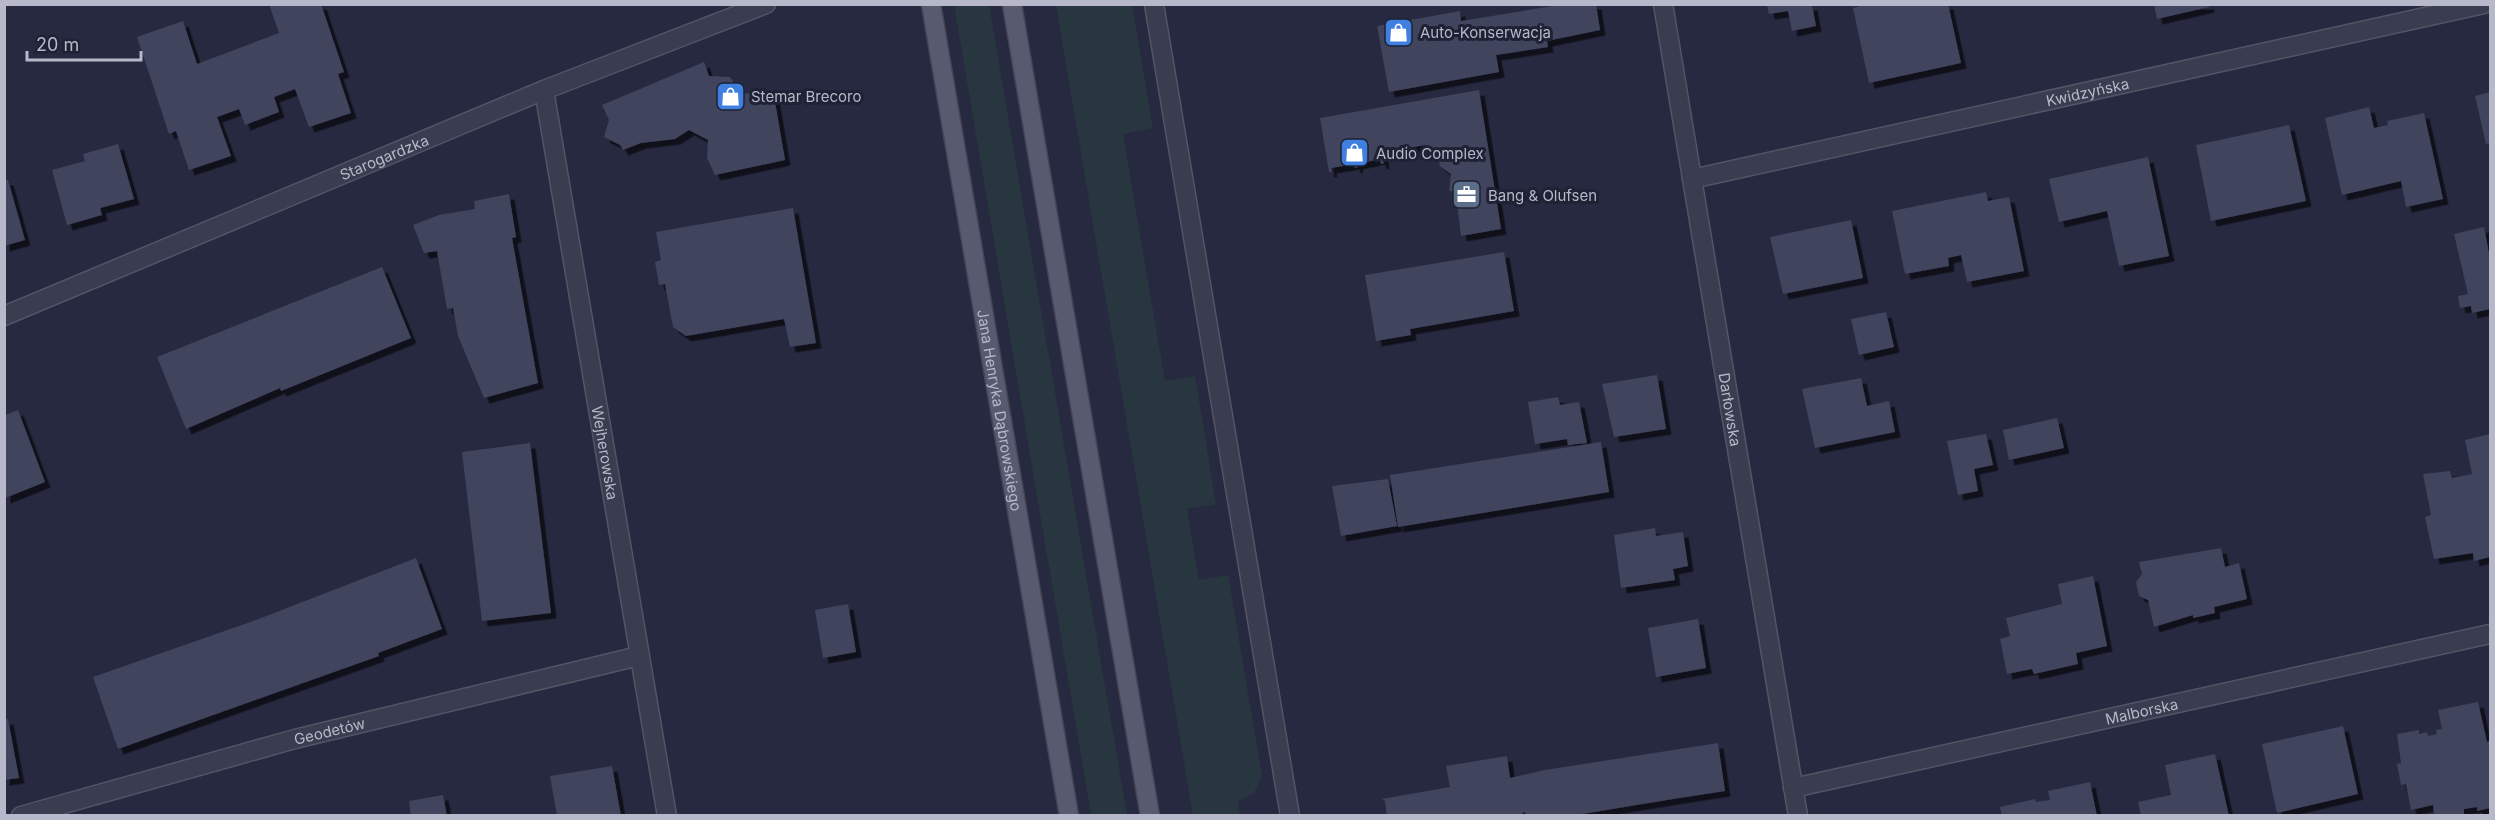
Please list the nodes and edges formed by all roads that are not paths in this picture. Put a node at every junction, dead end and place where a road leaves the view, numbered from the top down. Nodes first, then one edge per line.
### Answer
1 (931, 4) edge
2 (1012, 4) edge
3 (1154, 4) edge
4 (1663, 4) edge
5 (2484, 4) edge
6 (766, 5) edge
7 (544, 90) junction
8 (1692, 179) junction
9 (4, 316) edge
10 (2490, 634) edge
11 (639, 656) junction
12 (1793, 788) junction
13 (21, 816) edge
14 (667, 816) edge
15 (1069, 816) edge
16 (1150, 816) edge
17 (1290, 816) edge
18 (1798, 816) edge

1 - 15 main road, Jana Henryka Dąbrowskiego
2 - 16 main road
3 - 17 street
4 - 8 street, Darłowska
5 - 8 street, Kwidzyńska
6 - 7 street, Starogardzka
7 - 9 street, Starogardzka
7 - 11 street, Wejherowska
8 - 12 street, Darłowska
10 - 12 street, Malborska
11 - 13 street, Geodetów
11 - 14 street, Wejherowska
12 - 18 street, Darłowska

